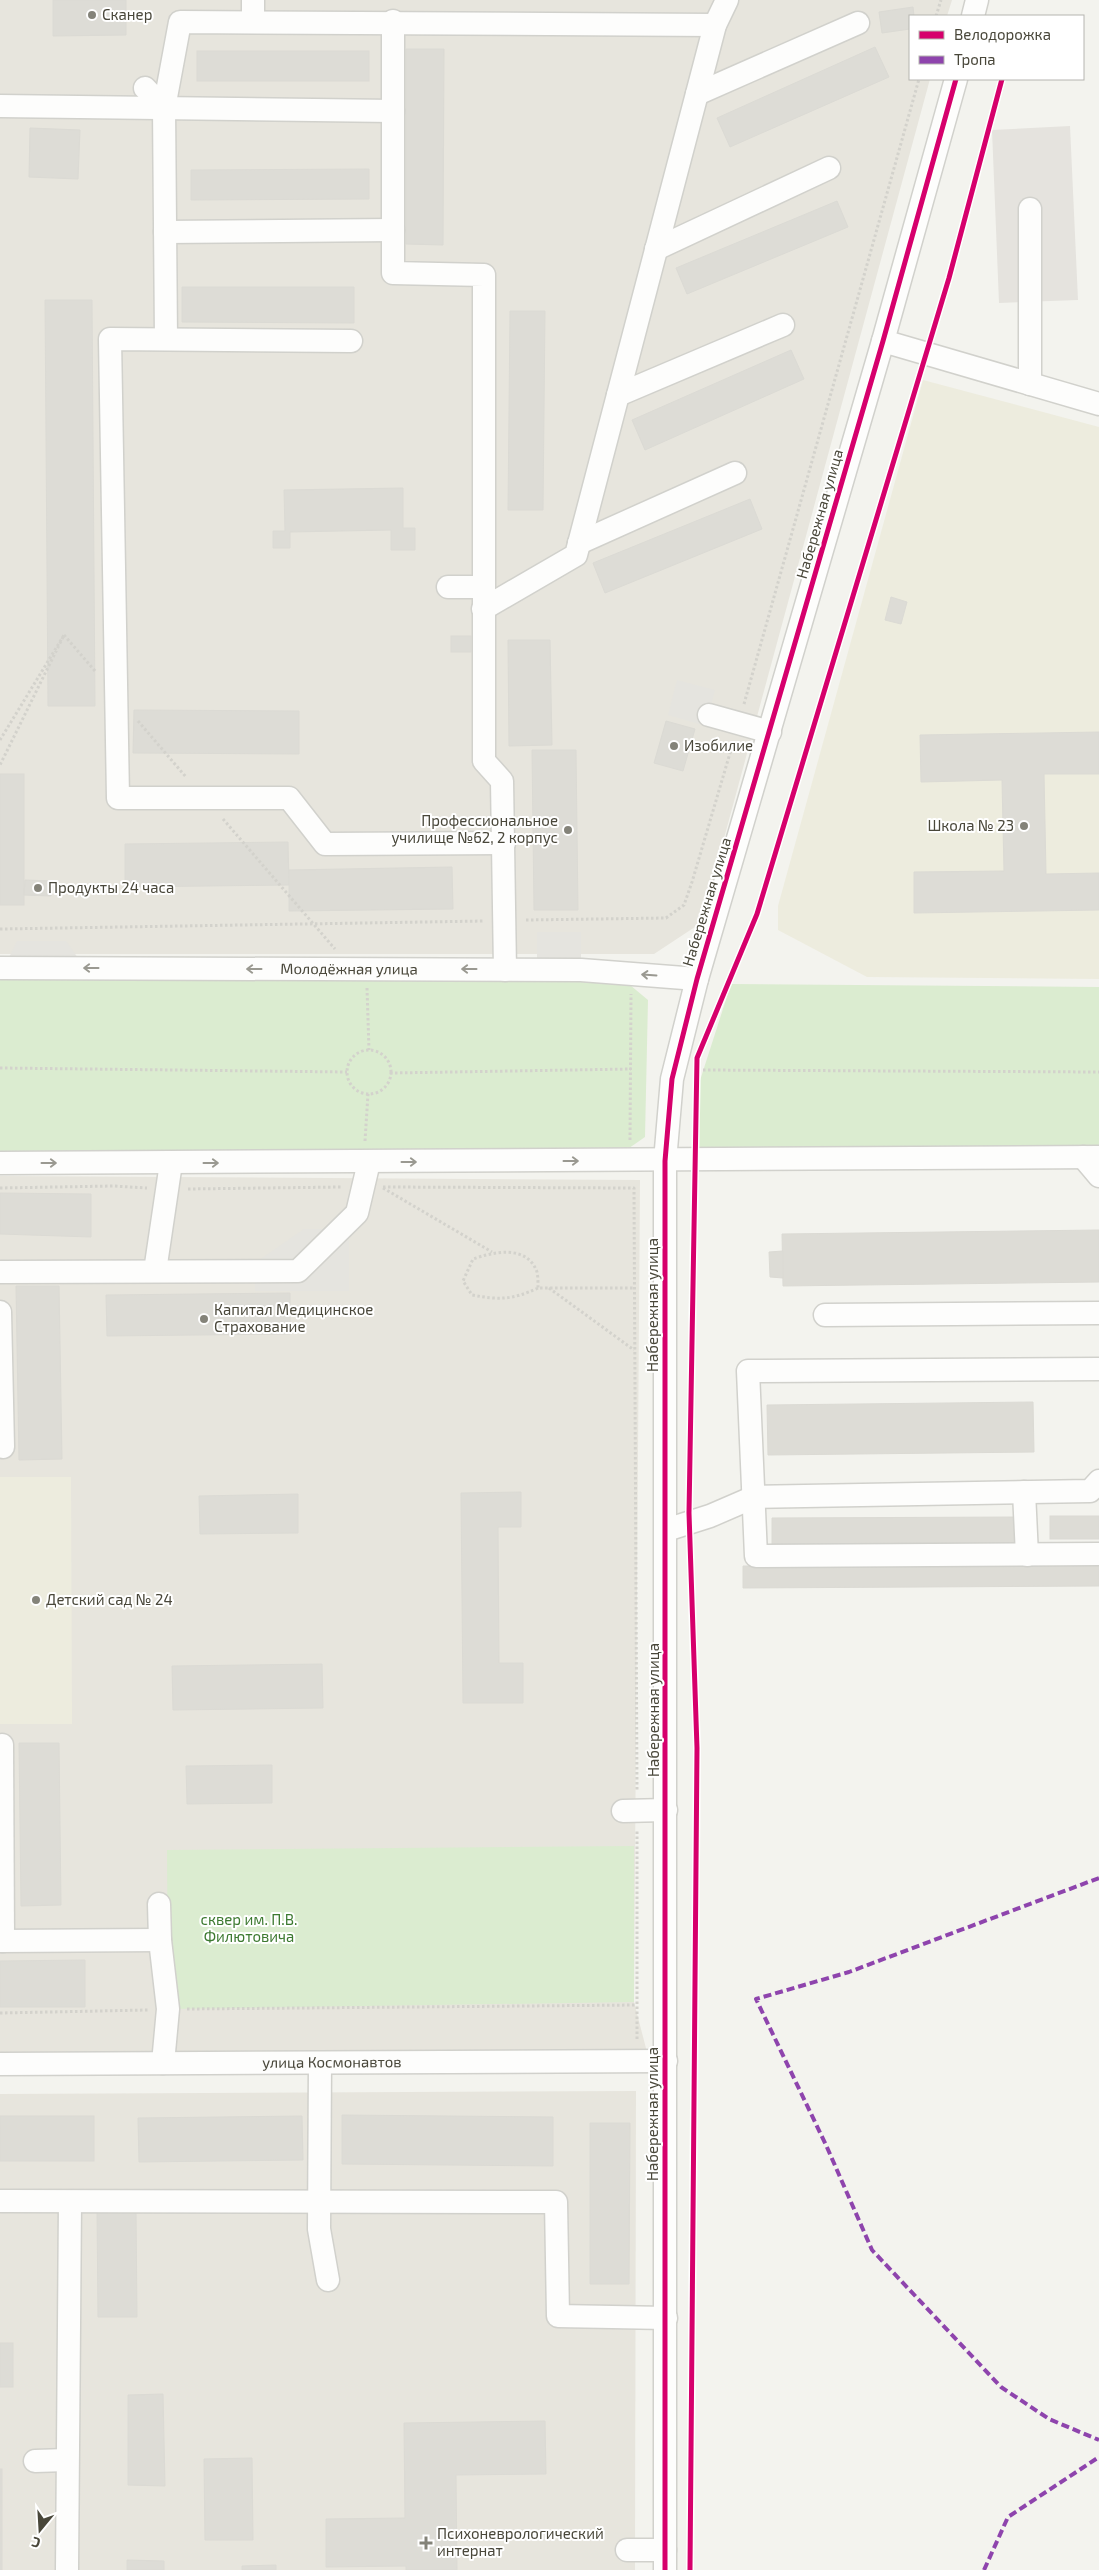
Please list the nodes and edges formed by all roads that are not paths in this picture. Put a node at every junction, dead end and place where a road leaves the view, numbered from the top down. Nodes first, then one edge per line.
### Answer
1 (727, 0) edge
2 (977, 0) edge
3 (253, 11) edge
4 (973, 15) edge
5 (393, 22) junction
6 (858, 23) dead end
7 (715, 25) junction
8 (956, 80) edge
9 (146, 88) dead end
10 (697, 94) junction
11 (0, 106) edge
12 (164, 108) junction
13 (393, 111) junction
14 (829, 168) dead end
15 (1030, 209) dead end
16 (393, 230) junction
17 (165, 232) junction
18 (656, 249) junction
19 (783, 325) dead end
20 (166, 339) junction
21 (351, 341) dead end
22 (884, 341) junction
23 (1030, 384) junction
24 (618, 395) junction
25 (1099, 404) edge
26 (735, 474) dead end
27 (579, 543) junction
28 (448, 587) dead end
29 (483, 598) junction
30 (709, 715) dead end
31 (770, 732) junction
32 (504, 843) junction
33 (0, 968) edge
34 (505, 970) junction
35 (697, 979) junction
36 (1091, 1157) edge
37 (666, 1161) junction
38 (366, 1162) junction
39 (0, 1163) edge
40 (171, 1163) junction
41 (1099, 1176) edge
42 (155, 1271) junction
43 (0, 1272) edge
44 (0, 1312) edge
45 (1099, 1313) edge
46 (825, 1315) dead end
47 (1099, 1369) edge
48 (1, 1393) edge
49 (3, 1447) dead end
50 (1099, 1481) edge
51 (1024, 1492) junction
52 (754, 1497) junction
53 (666, 1530) junction
54 (1099, 1554) edge
55 (1027, 1555) junction
56 (2, 1744) dead end
57 (666, 1810) junction
58 (630, 1811) road end
59 (159, 1904) dead end
60 (160, 1940) junction
61 (1, 1941) edge
62 (666, 2061) junction
63 (320, 2062) junction
64 (163, 2063) junction
65 (0, 2064) edge
66 (0, 2201) edge
67 (70, 2202) junction
68 (318, 2202) junction
69 (328, 2280) dead end
70 (666, 2318) junction
71 (67, 2460) junction
72 (35, 2461) dead end
73 (627, 2550) dead end
74 (665, 2560) edge
75 (67, 2570) edge

1 - 7 street
2 - 4 street
3 - 5 street
3 - 12 street
5 - 7 street
5 - 13 street
6 - 10 street
7 - 10 street
8 - 22 street, Набережная улица
9 - 12 street
10 - 18 street
11 - 12 street
12 - 13 street
12 - 17 street
13 - 16 street
14 - 18 street
15 - 23 street
16 - 17 street
16 - 29 street
17 - 20 street
18 - 24 street
19 - 24 street
20 - 21 street
20 - 32 street
22 - 23 street
22 - 31 street, Набережная улица
23 - 25 street
24 - 27 street
26 - 27 street
27 - 29 street
28 - 29 street
29 - 32 street
30 - 31 street
31 - 35 street, Набережная улица
32 - 34 street
34 -> 33 street, Молодёжная улица
35 -> 34 street, Молодёжная улица
35 - 37 street, Набережная улица
36 - 37 street
36 - 41 street
38 -> 37 street
37 - 53 street, Набережная улица
40 -> 38 street
38 - 42 street
39 -> 40 street
40 - 42 street
42 - 43 street
44 - 48 street
45 - 46 street
47 - 52 street
48 - 49 street
50 - 51 street
51 - 52 street
51 - 55 street
52 - 53 street
52 - 55 street
53 - 57 street, Набережная улица
54 - 55 street
56 - 61 street
57 - 58 street
57 - 62 street, Набережная улица
59 - 60 street
60 - 61 street
60 - 64 street
62 - 63 street, улица Космонавтов
62 - 70 street, Набережная улица
63 - 64 street, улица Космонавтов
63 - 68 street
64 - 65 street, улица Космонавтов
66 - 67 street
67 - 68 street
67 - 71 street
68 - 69 street
68 - 70 street
70 - 74 street, Набережная улица
71 - 72 street
71 - 75 street
73 - 74 street

